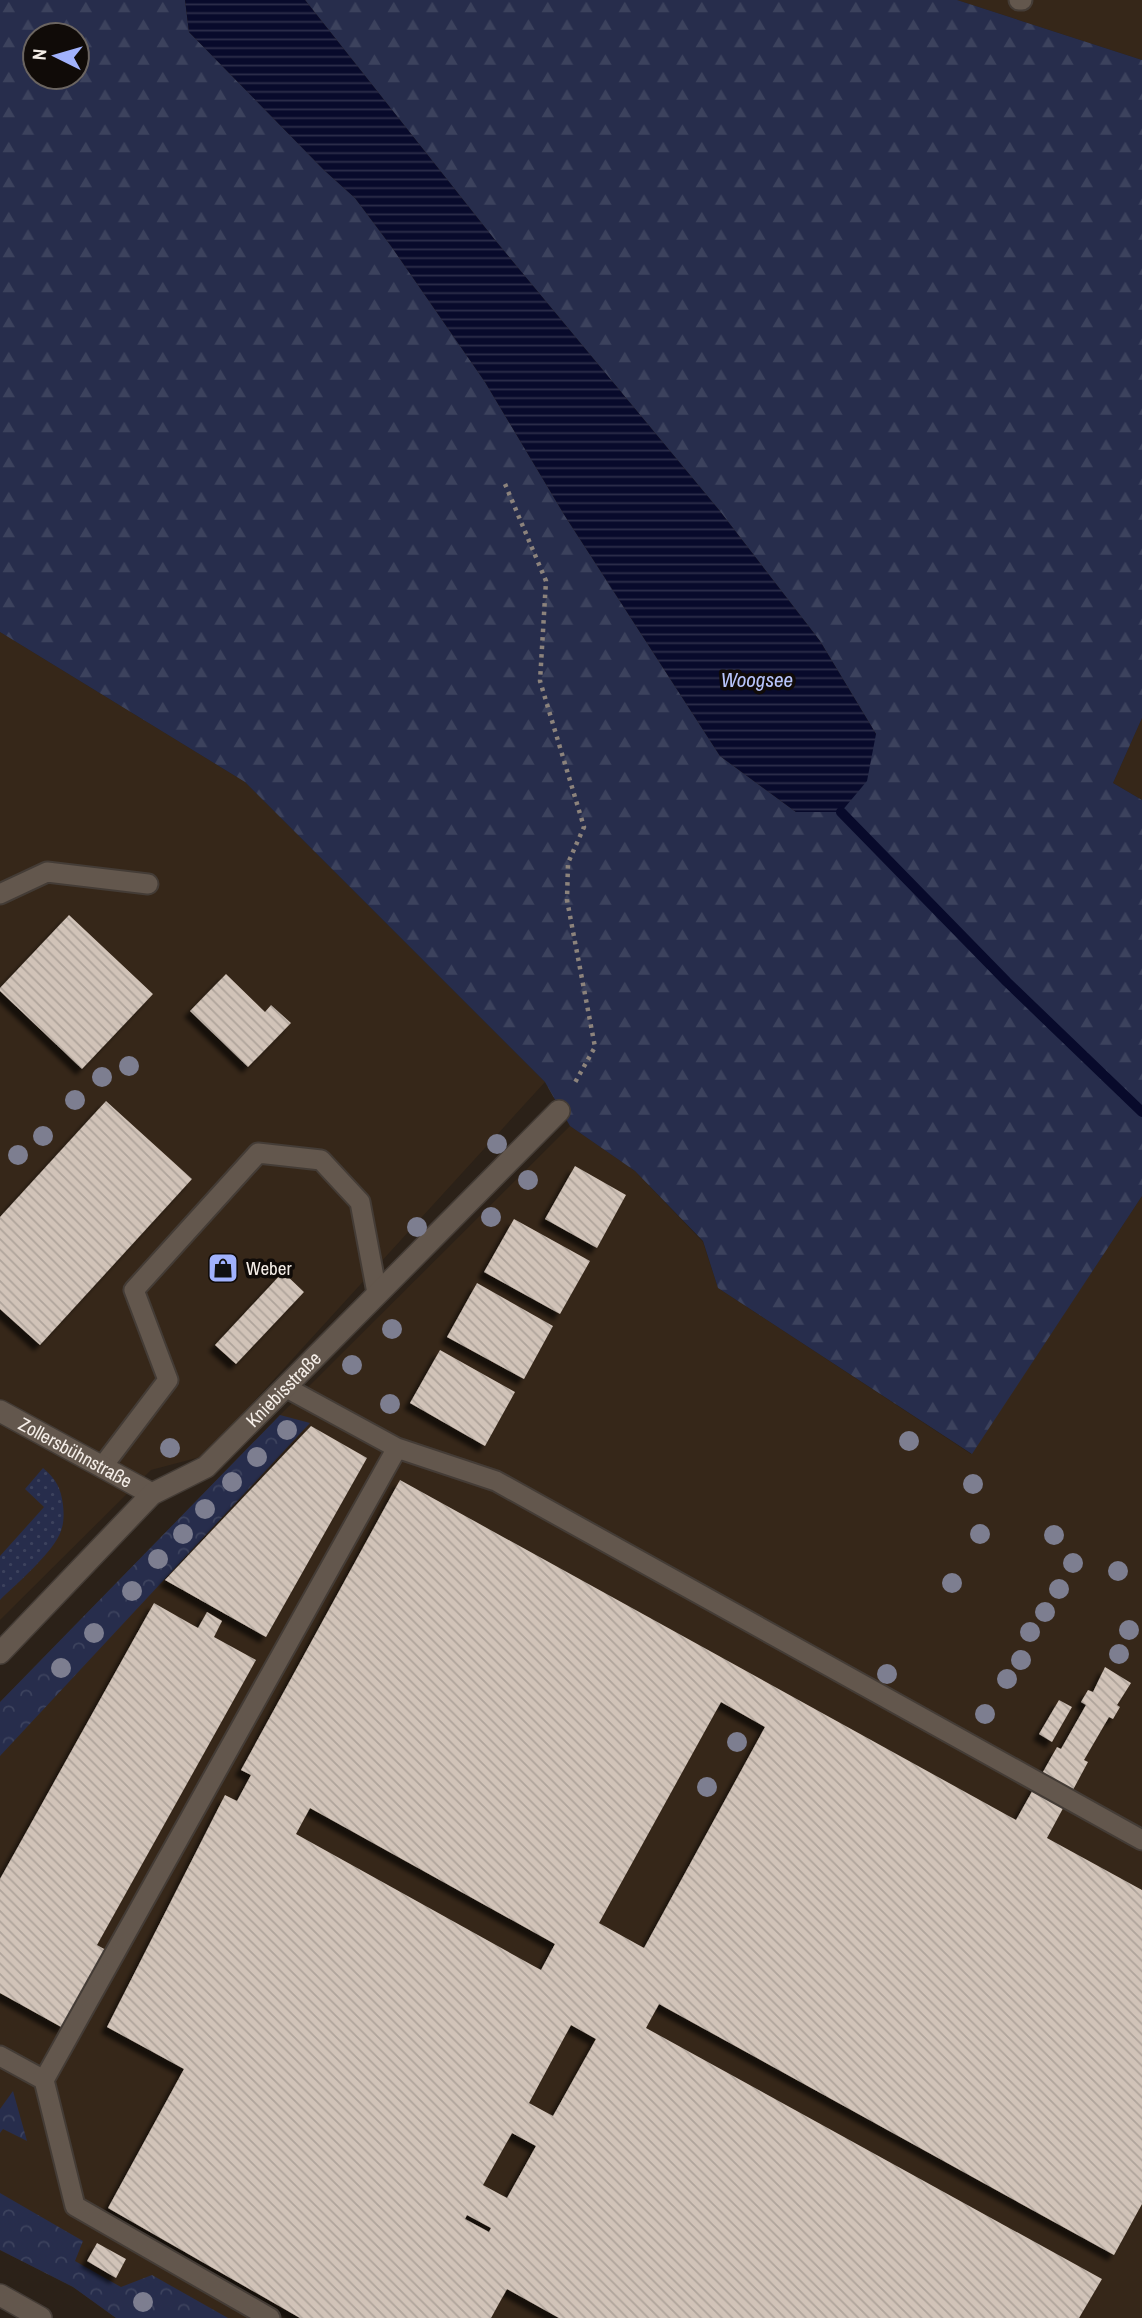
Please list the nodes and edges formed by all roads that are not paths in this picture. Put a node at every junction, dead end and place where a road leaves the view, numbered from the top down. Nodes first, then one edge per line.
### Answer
1 (148, 884) dead end
2 (0, 894) edge
3 (559, 1111) road end
4 (377, 1293) junction
5 (285, 1387) junction
6 (0, 1411) edge
7 (397, 1448) junction
8 (102, 1467) junction
9 (152, 1494) junction
10 (0, 1653) edge
11 (1142, 1840) edge
12 (0, 2056) edge
13 (44, 2080) junction
14 (0, 2295) edge
15 (41, 2318) edge
16 (270, 2318) edge

1 - 2 lane
3 - 4 street, Kniebisstraße
4 - 5 street, Kniebisstraße
4 - 8 lane
5 - 7 lane
5 - 9 street, Kniebisstraße
6 - 8 street, Zollersbühnstraße
7 - 11 lane
7 - 13 lane
8 - 9 street, Zollersbühnstraße
9 - 10 street, Kniebisstraße
12 - 13 lane
13 - 16 lane
14 - 15 street

